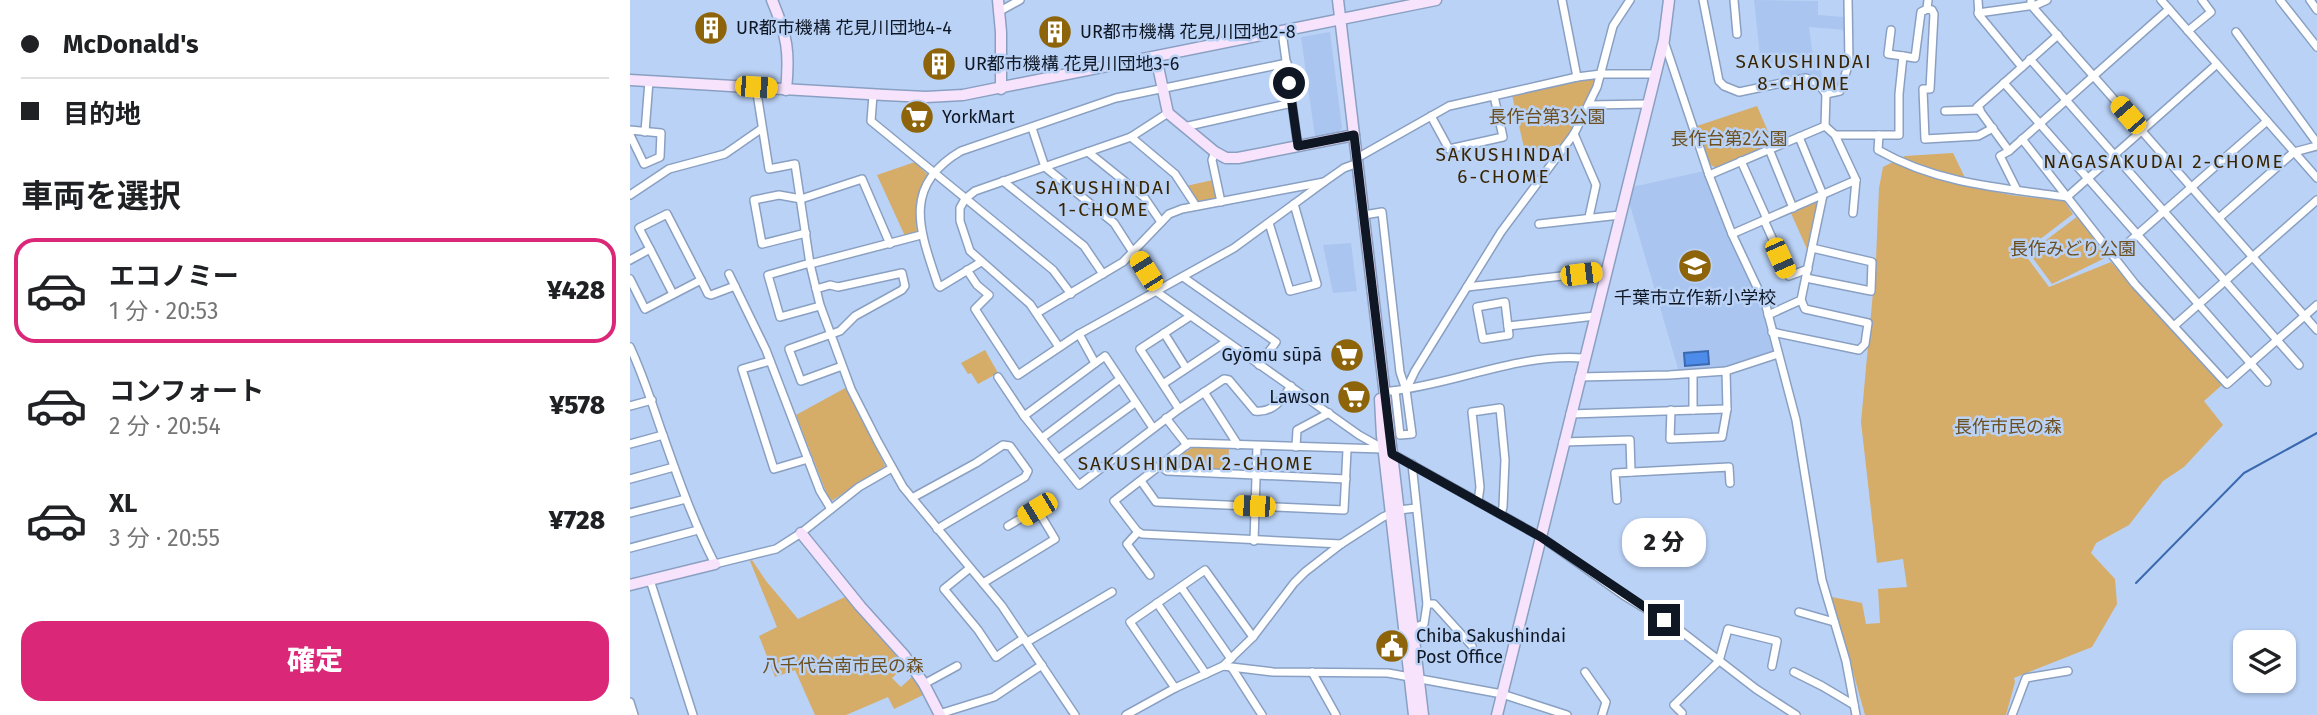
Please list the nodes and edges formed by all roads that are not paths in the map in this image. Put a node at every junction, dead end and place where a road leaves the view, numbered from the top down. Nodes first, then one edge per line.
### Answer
1 (772, 0) edge
2 (998, 0) edge
3 (1020, 0) edge
4 (1338, 0) edge
5 (1436, 0) edge
6 (1562, 0) edge
7 (1630, 0) edge
8 (1669, 0) edge
9 (1703, 0) edge
10 (1734, 0) edge
11 (1848, 0) edge
12 (1928, 0) edge
13 (1978, 0) edge
14 (2047, 0) edge
15 (2161, 0) edge
16 (2202, 0) edge
17 (2280, 0) edge
18 (2309, 0) edge
19 (2031, 3) edge
20 (1927, 9) junction
21 (2169, 9) junction
22 (2317, 10) edge
23 (1000, 11) junction
24 (1978, 13) junction
25 (1340, 20) junction
26 (1891, 30) dead end
27 (2188, 31) junction
28 (1282, 32) junction
29 (2236, 32) dead end
30 (1737, 34) dead end
31 (2057, 35) junction
32 (1664, 40) junction
33 (2317, 47) edge
34 (1903, 56) junction
35 (1156, 57) junction
36 (2030, 59) junction
37 (1287, 63) junction
38 (2217, 64) junction
39 (2022, 67) junction
40 (1601, 74) junction
41 (1654, 74) junction
42 (2093, 75) junction
43 (1577, 77) junction
44 (630, 80) edge
45 (649, 81) junction
46 (2004, 83) junction
47 (756, 87) junction
48 (1161, 88) junction
49 (1002, 89) junction
50 (786, 90) junction
51 (1826, 94) junction
52 (873, 95) junction
53 (1494, 96) junction
54 (2066, 100) junction
55 (1292, 103) junction
56 (1647, 104) junction
57 (1589, 105) junction
58 (1980, 110) junction
59 (1945, 111) dead end
60 (1168, 113) junction
61 (1432, 116) junction
62 (2267, 121) junction
63 (2040, 123) junction
64 (1825, 126) junction
65 (1184, 127) junction
66 (1032, 128) junction
67 (1993, 128) junction
68 (761, 129) junction
69 (2142, 131) junction
70 (630, 132) edge
71 (645, 132) junction
72 (1574, 134) junction
73 (1354, 135) junction
74 (1835, 135) junction
75 (1879, 135) junction
76 (1131, 137) junction
77 (1799, 137) junction
78 (2022, 139) junction
79 (2317, 145) edge
80 (1298, 146) junction
81 (1769, 149) junction
82 (2009, 151) junction
83 (1088, 152) junction
84 (1215, 152) junction
85 (2294, 152) junction
86 (2114, 155) junction
87 (1357, 161) junction
88 (1741, 161) junction
89 (1045, 167) junction
90 (933, 173) junction
91 (1709, 174) junction
92 (2088, 178) junction
93 (2317, 178) edge
94 (1003, 180) junction
95 (1856, 180) junction
96 (1324, 182) junction
97 (2192, 187) junction
98 (2017, 190) junction
99 (630, 195) edge
100 (1823, 195) junction
101 (2067, 197) junction
102 (801, 199) junction
103 (965, 199) junction
104 (2317, 200) edge
105 (1221, 202) junction
106 (1294, 204) junction
107 (1196, 206) junction
108 (1793, 208) junction
109 (2164, 212) junction
110 (1853, 213) dead end
111 (1364, 215) junction
112 (1620, 215) junction
113 (1589, 218) junction
114 (2219, 218) junction
115 (1765, 220) junction
116 (1161, 222) junction
117 (1269, 222) junction
118 (1539, 224) dead end
119 (806, 233) junction
120 (1732, 234) junction
121 (2138, 234) junction
122 (921, 235) junction
123 (890, 244) junction
124 (1812, 248) junction
125 (650, 249) junction
126 (1133, 251) junction
127 (2113, 256) junction
128 (2253, 257) junction
129 (630, 260) edge
130 (981, 262) junction
131 (810, 264) junction
132 (1808, 269) junction
133 (967, 270) junction
134 (1605, 271) junction
135 (729, 274) dead end
136 (1103, 274) junction
137 (1183, 277) junction
138 (1806, 278) junction
139 (701, 280) junction
140 (2225, 281) junction
141 (631, 284) edge
142 (735, 286) junction
143 (1467, 287) junction
144 (816, 289) junction
145 (1158, 292) junction
146 (673, 294) junction
147 (1071, 294) junction
148 (1801, 300) junction
149 (2199, 304) junction
150 (2317, 305) edge
151 (820, 306) junction
152 (1037, 313) junction
153 (1394, 315) junction
154 (1768, 315) junction
155 (1595, 316) junction
156 (2305, 316) junction
157 (1189, 317) junction
158 (1375, 317) junction
159 (1508, 326) junction
160 (2174, 327) junction
161 (2317, 330) edge
162 (1772, 332) junction
163 (1164, 333) junction
164 (1079, 334) junction
165 (830, 335) junction
166 (2277, 340) junction
167 (1226, 342) junction
168 (630, 347) edge
169 (1059, 347) junction
170 (1778, 354) junction
171 (1584, 358) junction
172 (633, 359) edge
173 (770, 361) junction
174 (1095, 363) junction
175 (2251, 363) junction
176 (1259, 365) junction
177 (2298, 365) dead end
178 (842, 366) junction
179 (1186, 368) junction
180 (1726, 371) junction
181 (1693, 374) junction
182 (998, 377) dead end
183 (1579, 377) junction
184 (1120, 379) junction
185 (2267, 382) dead end
186 (1163, 384) junction
187 (1291, 386) junction
188 (1406, 390) junction
189 (1386, 392) junction
190 (1204, 393) junction
191 (652, 400) junction
192 (1135, 402) junction
193 (630, 406) edge
194 (1180, 409) junction
195 (1727, 409) junction
196 (1671, 410) junction
197 (1693, 410) junction
198 (1329, 413) junction
199 (1570, 414) junction
200 (1024, 415) junction
201 (1166, 418) junction
202 (1153, 428) junction
203 (663, 435) junction
204 (1042, 438) junction
205 (1563, 442) junction
206 (630, 444) edge
207 (1186, 445) junction
208 (1238, 445) junction
209 (1257, 446) junction
210 (1296, 447) junction
211 (1347, 450) junction
212 (1388, 452) junction
213 (808, 459) junction
214 (1058, 459) junction
215 (1412, 464) junction
216 (1160, 466) junction
217 (674, 467) junction
218 (892, 468) junction
219 (1630, 472) junction
220 (1256, 475) junction
221 (630, 479) edge
222 (1346, 479) junction
223 (1141, 481) junction
224 (1730, 483) dead end
225 (912, 498) junction
226 (686, 499) junction
227 (1617, 500) dead end
228 (1051, 501) dead end
229 (1478, 502) junction
230 (1254, 506) junction
231 (1416, 508) junction
232 (831, 509) junction
233 (1037, 509) junction
234 (630, 513) edge
235 (1395, 513) junction
236 (1501, 514) junction
237 (1008, 526) dead end
238 (937, 529) junction
239 (698, 530) junction
240 (1138, 532) junction
241 (801, 533) junction
242 (1541, 537) junction
243 (1254, 541) junction
244 (1341, 544) junction
245 (630, 548) edge
246 (715, 564) junction
247 (970, 568) junction
248 (1423, 573) junction
249 (1150, 575) dead end
250 (1402, 575) junction
251 (650, 580) junction
252 (983, 583) junction
253 (630, 585) edge
254 (1181, 587) junction
255 (1112, 593) dead end
256 (1157, 603) junction
257 (1427, 604) junction
258 (1799, 612) dead end
259 (1834, 622) junction
260 (1413, 628) junction
261 (1253, 637) junction
262 (1025, 640) junction
263 (1472, 646) dead end
264 (1231, 659) junction
265 (1719, 661) junction
266 (1042, 665) junction
267 (957, 666) dead end
268 (1223, 666) junction
269 (1772, 666) dead end
270 (1232, 668) junction
271 (2068, 671) dead end
272 (1312, 672) junction
273 (1585, 672) dead end
274 (1794, 672) dead end
275 (1206, 674) junction
276 (1414, 677) junction
277 (924, 684) junction
278 (1175, 688) junction
279 (1502, 694) junction
280 (1854, 705) junction
281 (1682, 713) edge
282 (940, 714) edge
283 (1561, 714) edge
284 (693, 715) edge
285 (1075, 715) edge
286 (1126, 715) edge
287 (1262, 715) edge
288 (1336, 715) edge
289 (1414, 715) edge
290 (1423, 715) edge
291 (1497, 715) edge
292 (1602, 715) edge
293 (1796, 715) edge
294 (1856, 715) edge
295 (2012, 715) edge

1 - 50 street
2 - 23 street
3 - 23 street
4 - 25 street
5 - 25 street
6 - 43 street
7 - 40 street
8 - 32 street
9 - 51 street
10 - 30 street
11 - 51 street
12 - 20 street
13 - 24 street
14 - 19 street
15 - 21 street
16 - 27 street
17 - 33 street
18 - 22 street
19 - 24 street
19 - 31 street
20 - 34 street
20 - 67 street
21 - 27 street
21 - 42 street
23 - 49 street
24 - 39 street
25 - 28 street
25 - 73 street
26 - 34 street
27 - 38 street
28 - 35 street
28 - 37 street
29 - 79 street
31 - 36 street
31 - 42 street
32 - 41 street
32 - 91 street
34 - 75 street
35 - 48 street
35 - 49 street
36 - 39 street
36 - 54 street
37 - 48 street
37 - 55 street
38 - 62 street
38 - 69 street
39 - 46 street
40 - 41 street
40 - 43 street
40 - 57 street
41 - 56 street
42 - 54 street
42 - 69 street
43 - 53 street
44 - 45 street
45 - 47 street
45 - 71 street
46 - 58 street
46 - 63 street
47 - 50 street
47 - 68 street
48 - 60 street
48 - 66 street
49 - 52 street
50 - 52 street
51 - 64 street
52 - 90 street
53 - 61 street
53 - 61 street
54 - 63 street
54 - 86 street
55 - 65 street
55 - 80 street
56 - 57 street
56 - 112 street
57 - 72 street
58 - 59 street
58 - 67 street
60 - 65 street
60 - 76 street
61 - 87 street
62 - 85 street
62 - 97 street
63 - 78 street
63 - 92 street
64 - 74 street
64 - 77 street
65 - 84 street
66 - 89 street
66 - 90 street
67 - 82 street
68 - 99 street
68 - 102 street
69 - 86 street
69 - 97 street
70 - 71 street
70 - 71 street
72 - 113 street
72 - 143 street
73 - 80 street
73 - 87 street
74 - 75 street
74 - 95 street
75 - 98 street
76 - 83 street
76 - 107 street
77 - 81 street
77 - 100 street
78 - 82 street
78 - 101 street
79 - 85 street
80 - 84 street
81 - 88 street
81 - 108 street
82 - 98 street
83 - 89 street
83 - 116 street
84 - 105 street
85 - 93 street
85 - 114 street
86 - 92 street
86 - 109 street
87 - 96 street
87 - 111 street
88 - 91 street
88 - 115 street
89 - 94 street
89 - 126 street
90 - 103 street
90 - 122 street
91 - 120 street
92 - 101 street
92 - 121 street
94 - 103 street
94 - 136 street
95 - 100 street
95 - 110 street
96 - 105 street
96 - 106 street
97 - 109 street
97 - 114 street
98 - 101 street
100 - 108 street
100 - 124 street
101 - 127 street
102 - 119 street
102 - 119 street
102 - 123 street
103 - 130 street
103 - 147 street
104 - 128 street
105 - 107 street
106 - 117 street
106 - 117 street
107 - 116 street
108 - 115 street
109 - 121 street
109 - 140 street
111 - 153 street
111 - 158 street
112 - 113 street
112 - 134 street
113 - 118 street
114 - 128 street
115 - 120 street
115 - 132 street
116 - 126 street
117 - 137 street
119 - 131 street
120 - 154 street
121 - 127 street
121 - 149 street
122 - 123 street
122 - 133 street
123 - 131 street
124 - 132 street
124 - 138 street
125 - 129 street
125 - 139 street
125 - 146 street
126 - 136 street
126 - 145 street
127 - 160 street
128 - 140 street
128 - 156 street
130 - 133 street
130 - 152 street
131 - 144 street
131 - 151 street
132 - 138 street
133 - 169 street
134 - 143 street
134 - 155 street
135 - 142 street
136 - 147 street
137 - 145 street
137 - 176 street
138 - 148 street
139 - 142 street
139 - 146 street
140 - 149 street
140 - 166 street
141 - 146 street
142 - 173 street
143 - 188 street
144 - 151 street
144 - 165 street
145 - 157 street
145 - 164 street
147 - 152 street
148 - 154 street
148 - 162 street
149 - 160 street
149 - 175 street
150 - 156 street
151 - 165 street
152 - 169 street
153 - 158 street
153 - 188 street
154 - 162 street
155 - 159 street
155 - 171 street
156 - 161 street
156 - 166 street
157 - 163 street
157 - 167 street
158 - 189 street
159 - 159 street
160 - 175 street
162 - 170 street
163 - 179 street
163 - 186 street
164 - 169 street
164 - 174 street
165 - 178 street
165 - 178 street
166 - 175 street
166 - 177 street
167 - 176 street
167 - 179 street
168 - 172 street
170 - 180 street
170 - 259 street
171 - 183 street
171 - 188 street
172 - 191 street
173 - 213 street
173 - 213 street
174 - 184 street
174 - 200 street
175 - 185 street
176 - 187 street
178 - 218 street
179 - 186 street
180 - 181 street
180 - 195 street
181 - 183 street
181 - 197 street
182 - 200 street
183 - 199 street
184 - 192 street
184 - 204 street
186 - 194 street
187 - 190 street
187 - 198 street
188 - 189 street
188 - 189 street
189 - 212 street
190 - 194 street
190 - 208 street
191 - 193 street
191 - 203 street
192 - 202 street
192 - 214 street
194 - 201 street
195 - 196 street
195 - 197 street
196 - 197 street
196 - 199 street
198 - 210 street
198 - 212 street
199 - 205 street
200 - 204 street
201 - 202 street
201 - 207 street
202 - 214 street
203 - 206 street
203 - 217 street
204 - 214 street
205 - 219 street
205 - 242 street
207 - 208 street
207 - 216 street
208 - 209 street
209 - 210 street
209 - 220 street
210 - 211 street
211 - 212 street
211 - 222 street
212 - 215 street
212 - 235 street
213 - 232 street
215 - 229 street
215 - 231 street
216 - 220 street
216 - 223 street
217 - 221 street
217 - 226 street
218 - 225 street
218 - 232 street
219 - 224 street
219 - 227 street
220 - 222 street
220 - 230 street
222 - 230 street
223 - 230 street
223 - 240 street
225 - 238 street
225 - 238 street
226 - 234 street
226 - 239 street
228 - 233 street
229 - 236 street
229 - 236 street
230 - 243 street
231 - 235 street
231 - 248 street
232 - 241 street
233 - 237 street
233 - 252 street
235 - 244 street
235 - 250 street
236 - 242 street
238 - 247 street
239 - 245 street
239 - 246 street
240 - 243 street
240 - 249 street
241 - 246 street
241 - 277 street
242 - 265 street
242 - 279 street
243 - 244 street
244 - 261 street
246 - 251 street
247 - 252 street
247 - 262 street
248 - 250 street
248 - 257 street
250 - 260 street
250 - 276 street
251 - 253 street
251 - 284 street
252 - 262 street
254 - 256 street
254 - 261 street
254 - 264 street
255 - 262 street
256 - 275 street
256 - 278 street
257 - 260 street
257 - 263 street
258 - 259 street
259 - 280 street
260 - 276 street
261 - 264 street
262 - 266 street
264 - 268 street
265 - 269 street
265 - 281 street
265 - 293 street
266 - 282 street
266 - 285 street
267 - 277 street
268 - 270 street
268 - 275 street
270 - 272 street
270 - 287 street
271 - 295 street
272 - 276 street
272 - 288 street
273 - 292 street
274 - 280 street
275 - 278 street
276 - 279 street
276 - 289 street
276 - 290 street
277 - 282 street
278 - 286 street
279 - 283 street
279 - 291 street
280 - 294 street

